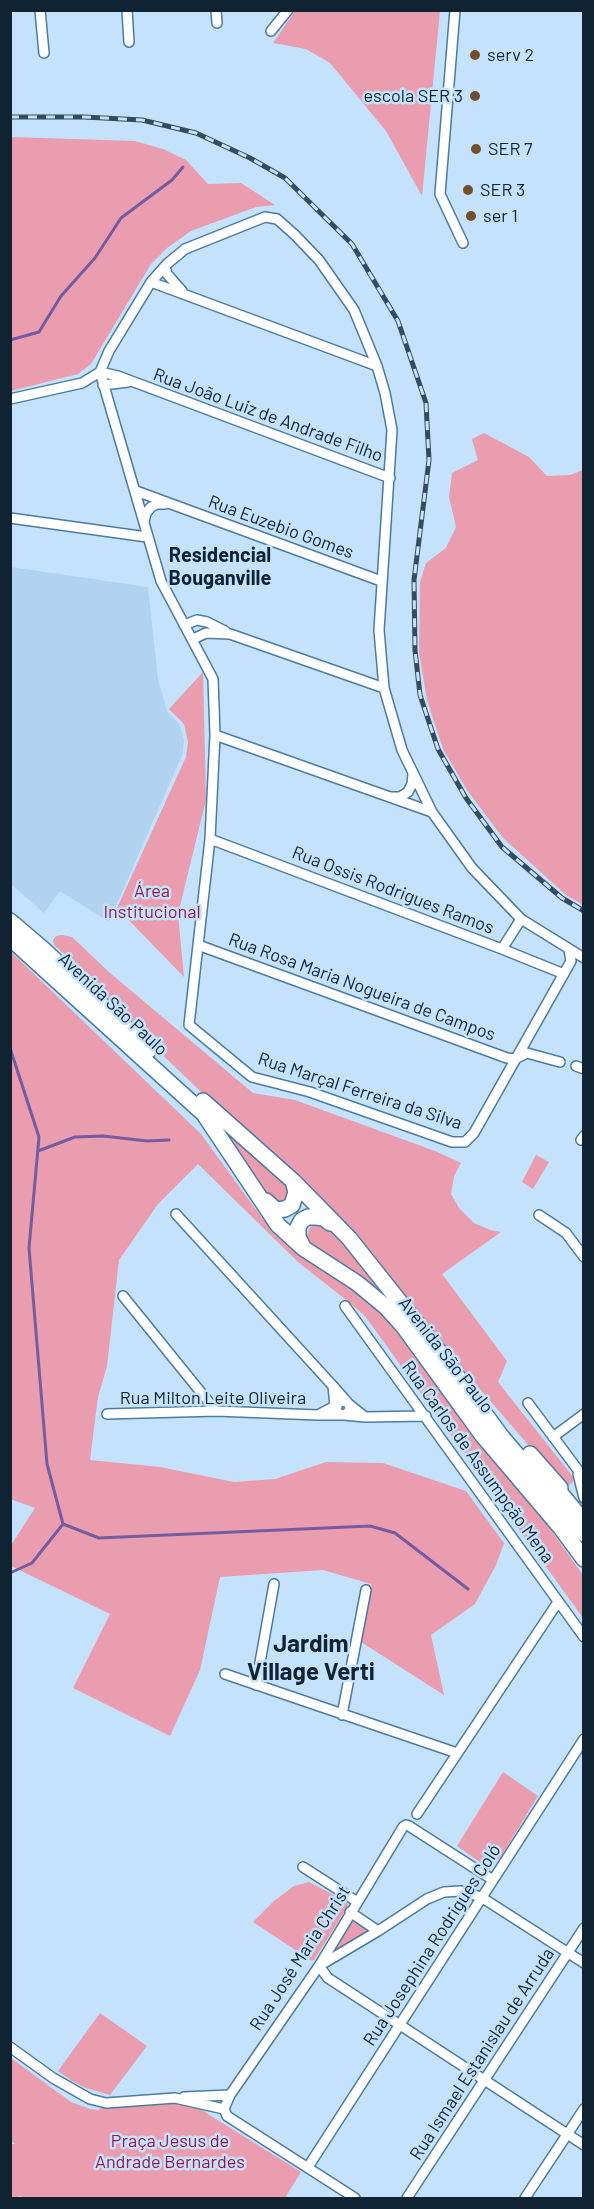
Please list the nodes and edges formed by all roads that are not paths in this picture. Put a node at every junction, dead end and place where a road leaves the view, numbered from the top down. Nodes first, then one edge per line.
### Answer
1 (40, 10) edge
2 (127, 10) edge
3 (216, 10) edge
4 (288, 10) edge
5 (455, 10) edge
6 (217, 23) dead end
7 (271, 31) dead end
8 (129, 42) dead end
9 (44, 53) dead end
10 (463, 243) dead end
11 (165, 267) junction
12 (152, 282) junction
13 (189, 296) junction
14 (377, 366) junction
15 (100, 372) junction
16 (133, 383) junction
17 (103, 385) junction
18 (10, 399) edge
19 (390, 478) junction
20 (136, 491) junction
21 (170, 504) junction
22 (10, 518) edge
23 (144, 524) junction
24 (147, 537) junction
25 (381, 582) junction
26 (184, 625) junction
27 (230, 634) junction
28 (193, 639) junction
29 (384, 688) junction
30 (215, 735) junction
31 (414, 773) junction
32 (389, 797) junction
33 (432, 812) junction
34 (210, 839) junction
35 (521, 919) junction
36 (10, 921) edge
37 (10, 938) edge
38 (198, 945) junction
39 (502, 949) junction
40 (569, 950) junction
41 (584, 958) edge
42 (564, 974) junction
43 (515, 1059) junction
44 (560, 1062) dead end
45 (247, 1178) junction
46 (293, 1182) junction
47 (176, 1215) dead end
48 (539, 1215) dead end
49 (584, 1237) edge
50 (349, 1238) junction
51 (574, 1244) junction
52 (303, 1248) junction
53 (584, 1257) edge
54 (123, 1296) dead end
55 (345, 1306) dead end
56 (434, 1345) junction
57 (333, 1386) junction
58 (348, 1403) junction
59 (528, 1403) dead end
60 (335, 1406) junction
61 (216, 1411) junction
62 (107, 1414) dead end
63 (584, 1414) edge
64 (318, 1415) junction
65 (343, 1415) junction
66 (426, 1416) junction
67 (365, 1417) junction
68 (553, 1437) junction
69 (581, 1480) edge
70 (560, 1488) junction
71 (584, 1498) edge
72 (584, 1517) edge
73 (584, 1534) edge
74 (584, 1559) edge
75 (274, 1584) dead end
76 (366, 1590) dead end
77 (558, 1602) junction
78 (584, 1637) edge
79 (225, 1674) dead end
80 (256, 1685) junction
81 (342, 1715) junction
82 (584, 1739) edge
83 (458, 1753) junction
84 (417, 1814) dead end
85 (303, 1867) dead end
86 (493, 1880) junction
87 (481, 1897) junction
88 (356, 1901) junction
89 (350, 1912) junction
90 (584, 1928) edge
91 (378, 1931) junction
92 (568, 1953) junction
93 (584, 1963) edge
94 (319, 1965) junction
95 (400, 2026) junction
96 (10, 2048) edge
97 (484, 2080) junction
98 (230, 2095) junction
99 (175, 2098) junction
100 (224, 2109) junction
101 (584, 2109) edge
102 (567, 2135) junction
103 (584, 2145) edge
104 (308, 2167) junction
105 (355, 2199) edge
106 (407, 2199) edge
107 (525, 2199) edge

1 - 9 street
2 - 8 street
3 - 6 street
4 - 7 street
5 - 10 street
11 - 12 street
11 - 13 street
11 - 14 street
12 - 13 street
12 - 15 street
13 - 14 street
14 - 19 street
15 - 16 street, Rua João Luiz de Andrade Filho
15 - 17 street
15 - 18 street
16 - 17 street, Rua João Luiz de Andrade Filho
16 - 19 street, Rua João Luiz de Andrade Filho
17 - 20 street
19 - 25 street
20 - 21 street, Rua Euzebio Gomes
20 - 23 street
21 - 23 street
21 - 25 street, Rua Euzebio Gomes
22 - 24 street
23 - 24 street
24 - 26 street
25 - 29 street
26 - 27 street
26 - 28 street
27 - 28 street
27 - 29 street
28 - 30 street
29 - 31 street
30 - 32 street
30 - 34 street
31 - 32 street
31 - 33 street
32 - 33 street
33 - 35 street
34 - 38 street
34 - 39 street, Rua Ossis Rodrigues Ramos
35 - 39 street
35 - 40 street
36 - 46 main road, Avenida São Paulo
37 - 45 main road, Avenida São Paulo
38 - 43 street, Rua Rosa Maria Nogueira de Campos
38 - 43 street, Rua Marçal Ferreira da Silva
39 - 42 street, Rua Ossis Rodrigues Ramos
40 - 41 street
40 - 42 street
42 - 43 street
43 - 44 street, Rua Rosa Maria Nogueira de Campos
45 - 46 main road
45 - 52 main road, Avenida São Paulo
46 - 50 main road, Avenida São Paulo
47 - 57 street
48 - 51 street
49 - 51 street
50 - 52 main road
50 - 56 main road, Avenida São Paulo
51 - 53 street
52 - 74 main road, Avenida São Paulo
54 - 61 street
55 - 66 street, Rua Carlos de Assumpção Mena
56 - 70 main road
56 - 73 main road, Avenida São Paulo
57 - 58 street
57 - 60 street
58 - 60 street
58 - 65 street
58 - 67 street
59 - 68 street
60 - 64 street
60 - 65 street
61 - 62 street, Rua Milton Leite Oliveira
61 - 64 street, Rua Milton Leite Oliveira
63 - 68 street
64 - 65 street, Rua Milton Leite Oliveira
65 - 67 street, Rua Milton Leite Oliveira
66 - 67 street, Rua Milton Leite Oliveira
66 - 77 street, Rua Carlos de Assumpção Mena
68 - 69 street
69 - 70 street
69 - 71 street
70 - 72 street
75 - 80 street
76 - 81 street
77 - 78 street, Rua Carlos de Assumpção Mena
77 - 83 street
79 - 80 street
80 - 81 street
81 - 83 street
82 - 86 street, Rua Josephina Rodrigues Coló
83 - 84 street
85 - 88 street
86 - 87 street, Rua Josephina Rodrigues Coló
86 - 88 street, Rua José Maria Christ
87 - 91 street
87 - 92 street
87 - 95 street, Rua Josephina Rodrigues Coló
88 - 89 street, Rua José Maria Christ
89 - 91 street
89 - 94 street, Rua José Maria Christ
90 - 92 street, Rua Ismael Estanislau de Arruda
91 - 94 street
92 - 93 street
92 - 97 street, Rua Ismael Estanislau de Arruda
94 - 95 street
94 - 98 street, Rua José Maria Christ
95 - 97 street
95 - 104 street, Rua Josephina Rodrigues Coló
96 - 99 street
97 - 102 street
97 - 106 street, Rua Ismael Estanislau de Arruda
98 - 99 street
98 - 100 street, Rua José Maria Christ
99 - 100 street
100 - 104 street
101 - 102 street
102 - 103 street
102 - 107 street
104 - 105 street

